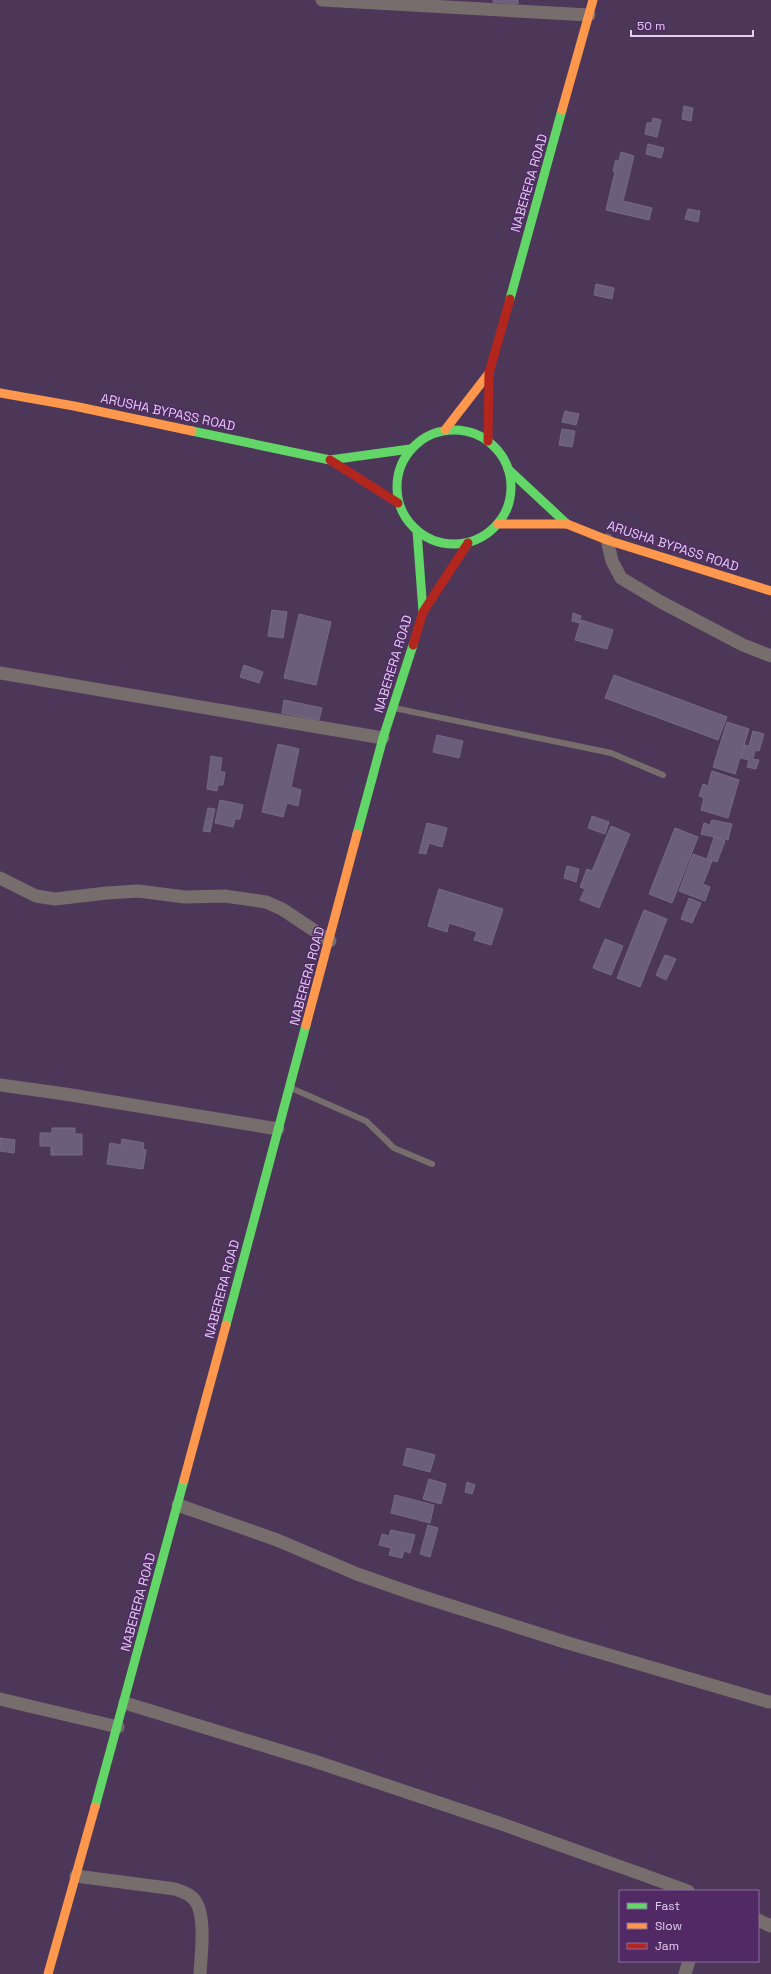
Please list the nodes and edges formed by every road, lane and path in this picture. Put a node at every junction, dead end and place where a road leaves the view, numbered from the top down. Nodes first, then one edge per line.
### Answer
1 (322, 0) edge
2 (593, 0) edge
3 (589, 15) junction
4 (489, 373) junction
5 (0, 393) edge
6 (445, 430) junction
7 (488, 441) junction
8 (410, 449) junction
9 (330, 460) junction
10 (508, 468) junction
11 (398, 503) junction
12 (498, 524) junction
13 (567, 524) junction
14 (417, 531) junction
15 (607, 540) junction
16 (468, 542) junction
17 (771, 591) edge
18 (423, 612) junction
19 (771, 656) edge
20 (0, 673) edge
21 (393, 708) junction
22 (383, 738) junction
23 (663, 775) dead end
24 (0, 878) edge
25 (330, 941) junction
26 (0, 1085) edge
27 (290, 1087) junction
28 (278, 1129) junction
29 (432, 1164) dead end
30 (178, 1505) junction
31 (0, 1698) edge
32 (769, 1702) dead end
33 (125, 1703) junction
34 (118, 1727) junction
35 (76, 1876) junction
36 (685, 1890) edge
37 (759, 1920) edge
38 (771, 1926) edge
39 (689, 1962) edge
40 (48, 1974) edge
41 (200, 1974) edge
42 (685, 1974) edge

1 - 3 street
2 - 3 street, NABERERA ROAD
3 - 4 street, NABERERA ROAD
4 - 6 street, NABERERA ROAD
4 - 7 street, NABERERA ROAD
5 - 9 street, ARUSHA BYPASS ROAD
6 - 7 street, ARUSHA BYPASS ROAD
6 - 8 street, ARUSHA BYPASS ROAD
7 - 10 street, ARUSHA BYPASS ROAD
8 - 9 street, ARUSHA BYPASS ROAD
8 - 11 street, ARUSHA BYPASS ROAD
9 - 11 street, ARUSHA BYPASS ROAD
10 - 12 street, ARUSHA BYPASS ROAD
10 - 13 street, ARUSHA BYPASS ROAD
11 - 14 street, ARUSHA BYPASS ROAD
12 - 13 street, ARUSHA BYPASS ROAD
12 - 16 street, ARUSHA BYPASS ROAD
13 - 15 street, ARUSHA BYPASS ROAD
14 - 16 street, ARUSHA BYPASS ROAD
14 - 18 street, NABERERA ROAD
15 - 17 street, ARUSHA BYPASS ROAD
15 - 19 street
16 - 18 street, NABERERA ROAD
18 - 21 street, NABERERA ROAD
20 - 22 street
21 - 22 street, NABERERA ROAD
21 - 23 lane
22 - 25 street, NABERERA ROAD
24 - 25 street
25 - 27 street, NABERERA ROAD
26 - 28 street
27 - 28 street, NABERERA ROAD
27 - 29 lane
28 - 30 street, NABERERA ROAD
30 - 32 street
30 - 33 street, NABERERA ROAD
31 - 34 street
33 - 34 street, NABERERA ROAD
33 - 36 street
34 - 35 street, NABERERA ROAD
35 - 40 street, NABERERA ROAD
35 - 41 street
37 - 38 street
39 - 42 street

